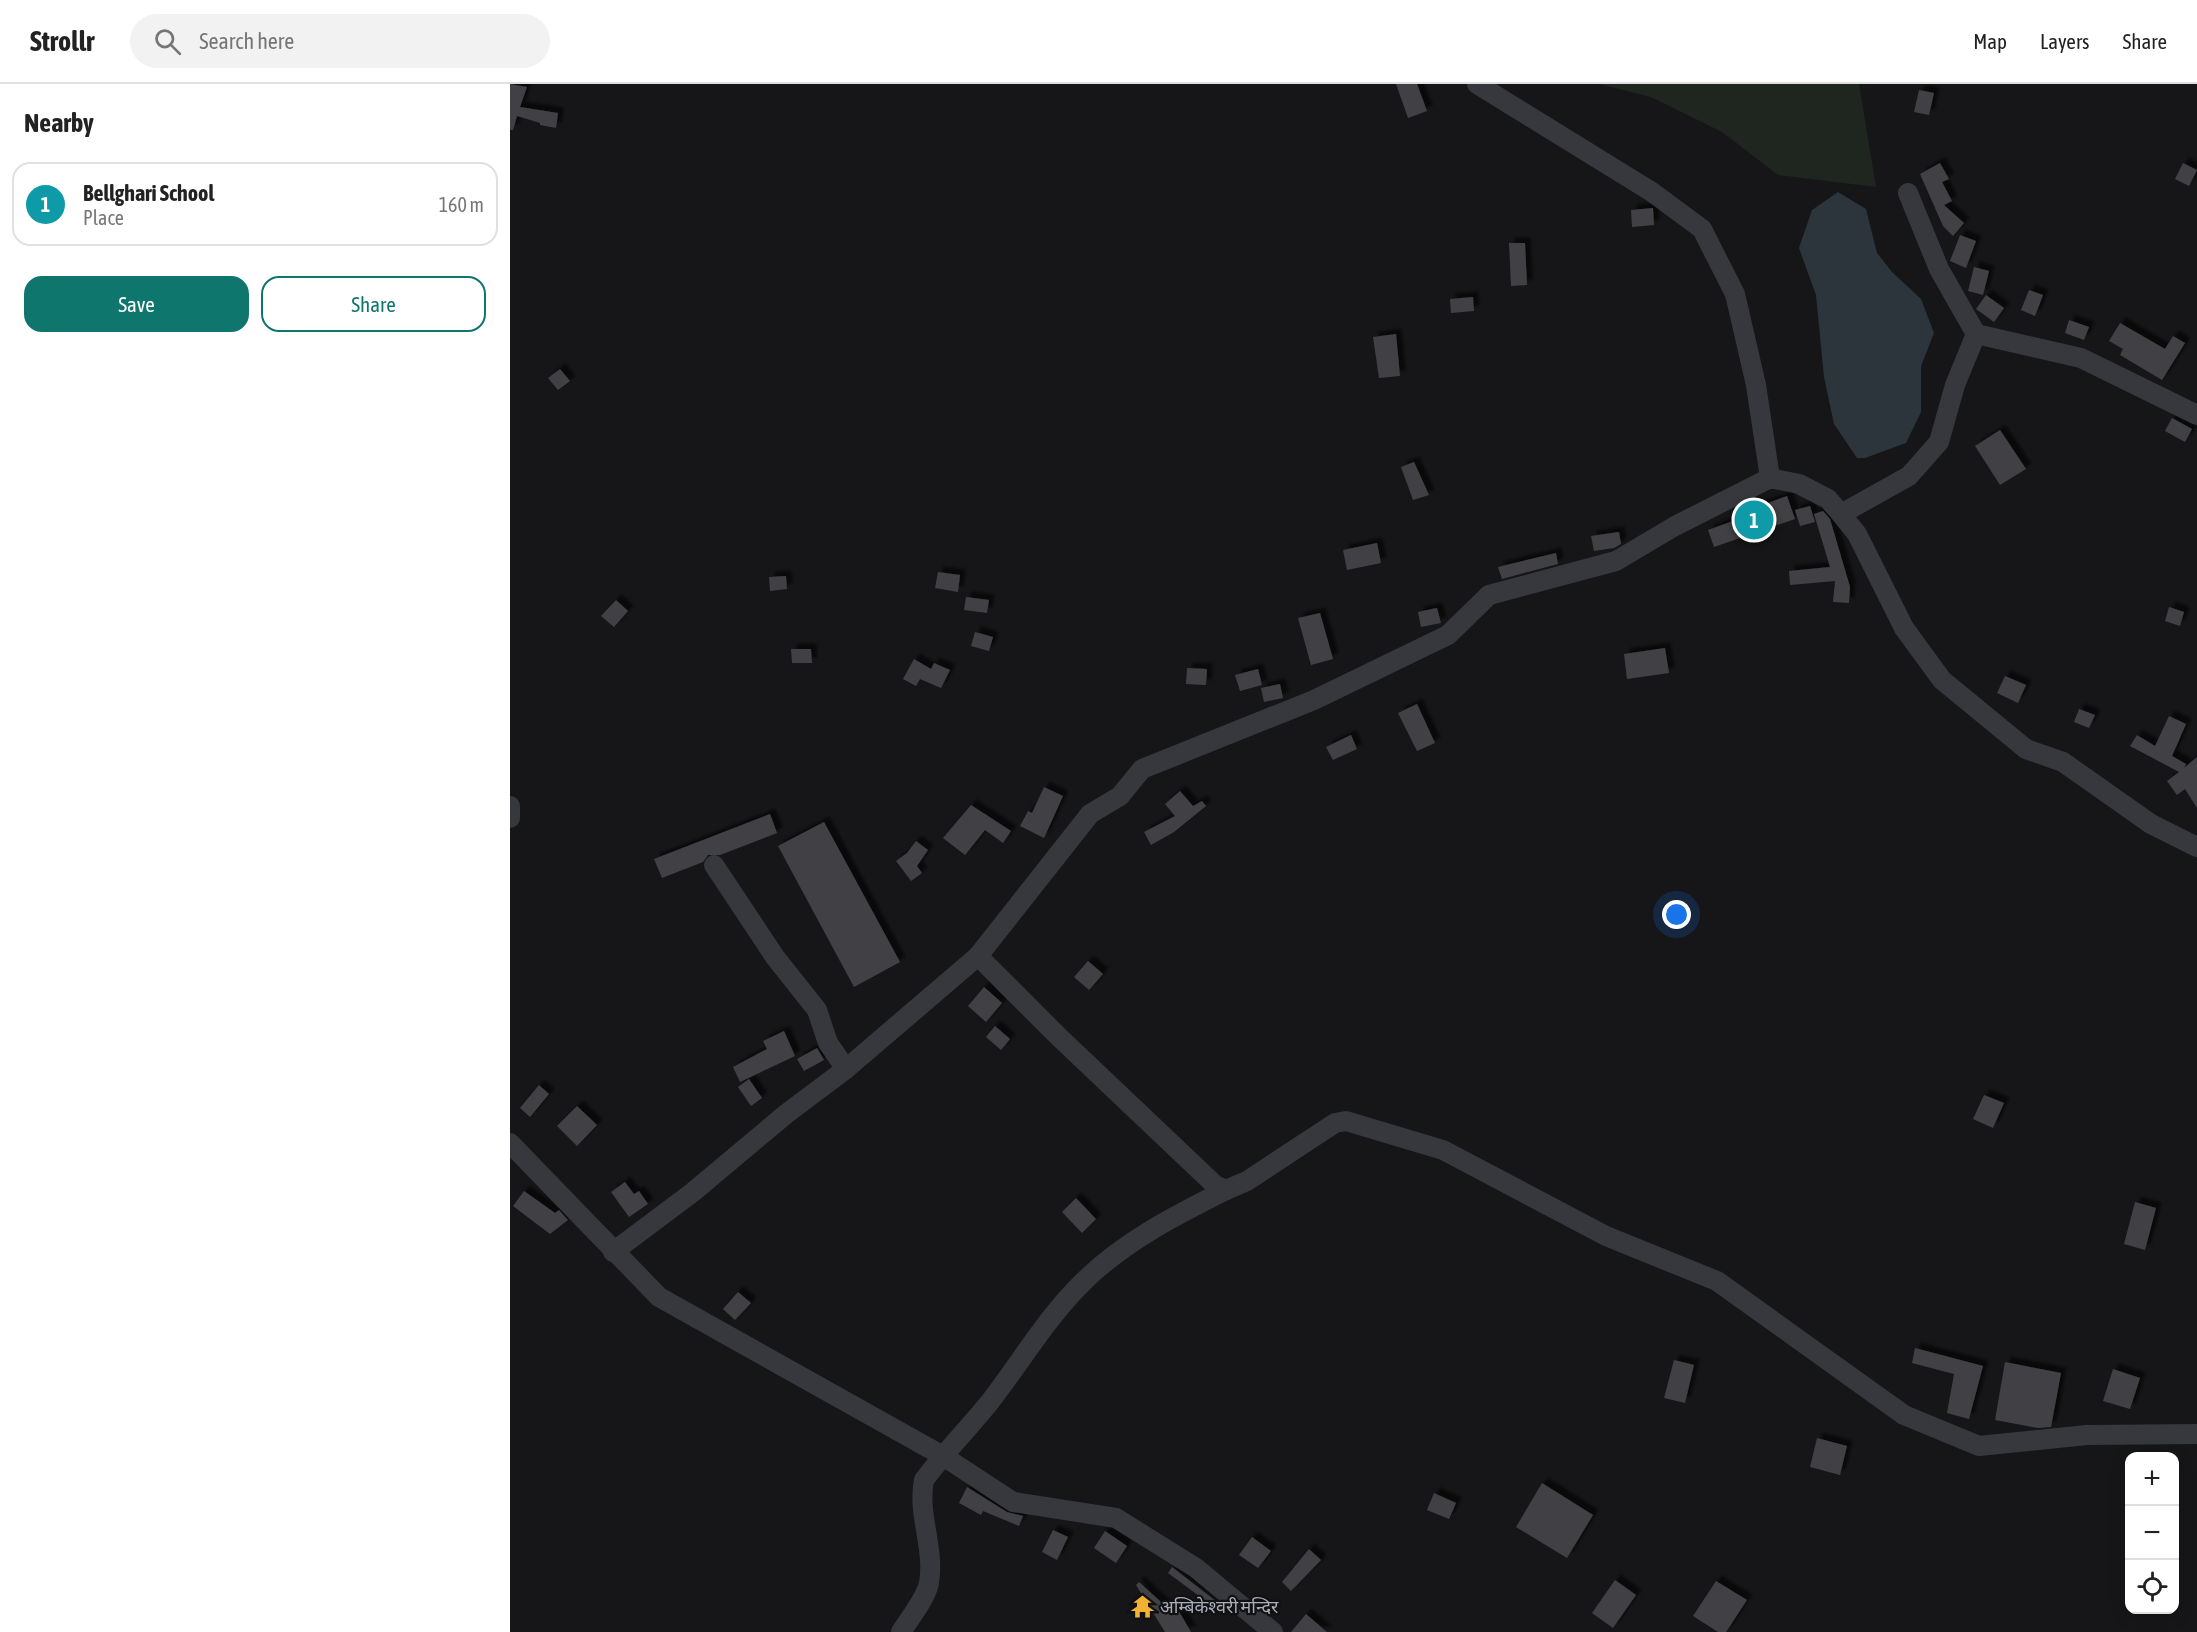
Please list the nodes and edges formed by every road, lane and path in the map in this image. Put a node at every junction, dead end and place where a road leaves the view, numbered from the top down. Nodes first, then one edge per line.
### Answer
1 (1477, 84) edge
2 (1908, 193) dead end
3 (1976, 334) junction
4 (2197, 414) edge
5 (1770, 478) junction
6 (1841, 514) junction
7 (510, 806) edge
8 (510, 818) edge
9 (2197, 847) edge
10 (714, 865) dead end
11 (978, 956) junction
12 (846, 1069) junction
13 (510, 1143) edge
14 (1226, 1190) junction
15 (613, 1252) junction
16 (2197, 1434) edge
17 (943, 1456) junction
18 (902, 1632) edge
19 (1273, 1632) edge

1 - 5 street
2 - 3 street
3 - 4 street
3 - 6 street
5 - 6 street
5 - 11 street
6 - 9 street
7 - 8 street
10 - 12 street
11 - 12 street
11 - 14 street
12 - 15 street
13 - 15 street
14 - 16 street
14 - 17 street
15 - 17 street
17 - 18 street
17 - 19 street

